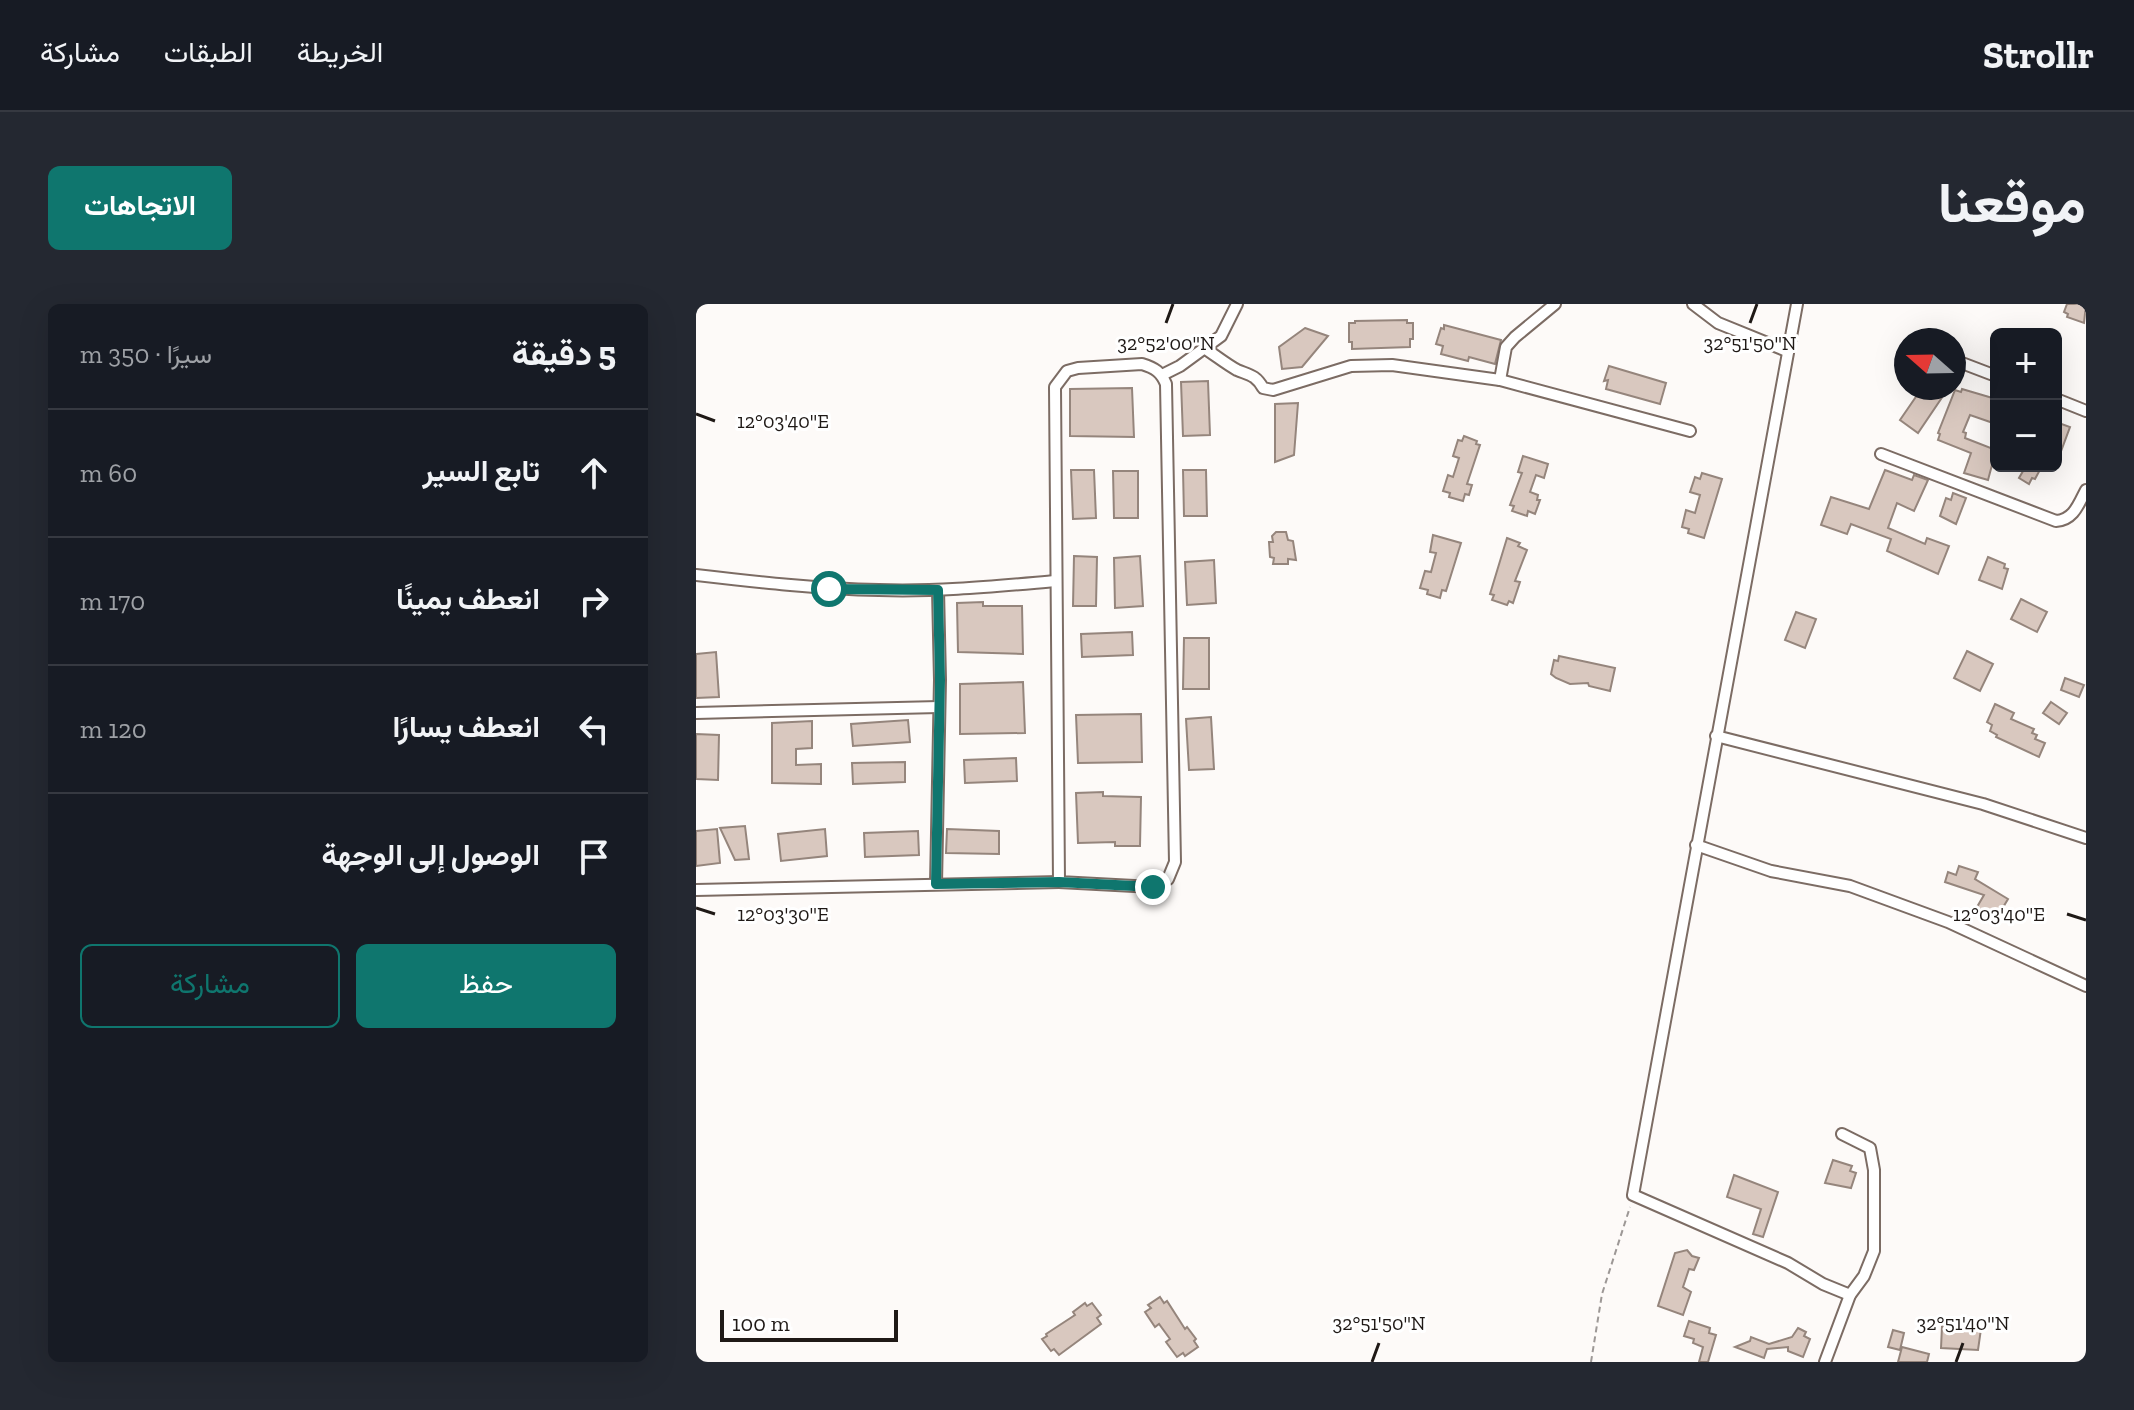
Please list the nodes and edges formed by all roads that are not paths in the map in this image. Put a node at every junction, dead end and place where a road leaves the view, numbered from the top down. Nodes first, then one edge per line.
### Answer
1 (1237, 304) edge
2 (1555, 304) edge
3 (1693, 304) edge
4 (1797, 304) edge
5 (1204, 348) junction
6 (1787, 351) junction
7 (1966, 365) edge
8 (1990, 374) edge
9 (1162, 375) junction
10 (1500, 380) junction
11 (2058, 400) edge
12 (2086, 411) edge
13 (1690, 431) dead end
14 (1881, 454) dead end
15 (2086, 490) edge
16 (696, 575) edge
17 (1056, 581) junction
18 (938, 590) junction
19 (939, 707) junction
20 (696, 713) edge
21 (1716, 736) junction
22 (2086, 838) edge
23 (1696, 845) junction
24 (1059, 882) junction
25 (936, 884) junction
26 (696, 890) edge
27 (2086, 986) edge
28 (1842, 1134) dead end
29 (1850, 1295) junction
30 (1825, 1362) edge

1 - 5 street
2 - 10 street
3 - 6 street
4 - 6 street
5 - 9 street
5 - 10 street
6 - 21 street
7 - 8 street
9 - 17 street
9 - 24 street
10 - 13 street
11 - 12 street
14 - 15 street
16 - 18 street
17 - 18 street
17 - 24 street
18 - 19 street
19 - 20 street
19 - 25 street
21 - 22 street
21 - 23 street
23 - 27 street
23 - 29 street
24 - 25 street
25 - 26 street
28 - 29 street
29 - 30 street

